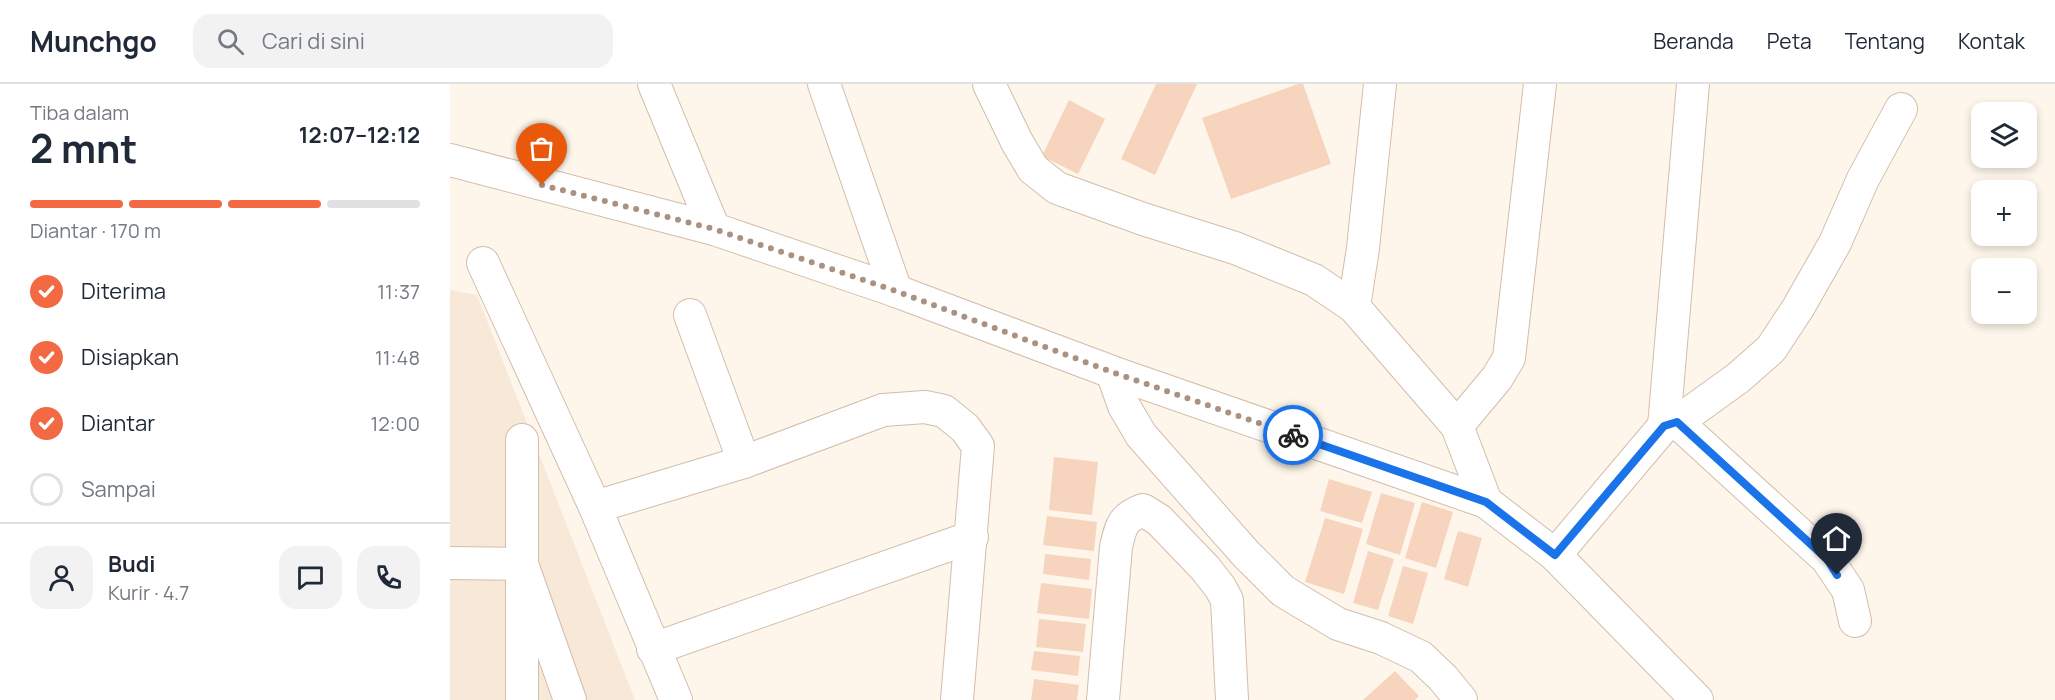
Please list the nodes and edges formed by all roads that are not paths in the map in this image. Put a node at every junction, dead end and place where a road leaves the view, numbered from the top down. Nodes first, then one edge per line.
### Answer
1 (654, 84) edge
2 (824, 84) edge
3 (989, 84) edge
4 (1380, 84) edge
5 (1540, 84) edge
6 (1693, 84) edge
7 (1901, 109) dead end
8 (450, 160) edge
9 (714, 229) junction
10 (483, 263) dead end
11 (896, 291) junction
12 (1354, 306) junction
13 (690, 315) dead end
14 (1112, 372) junction
15 (1671, 424) junction
16 (1457, 426) junction
17 (522, 440) dead end
18 (744, 462) junction
19 (1486, 502) junction
20 (595, 507) junction
21 (972, 537) junction
22 (1555, 555) junction
23 (450, 563) edge
24 (522, 564) junction
25 (1855, 621) dead end
26 (653, 648) junction
27 (522, 700) edge
28 (570, 700) edge
29 (676, 700) edge
30 (957, 700) edge
31 (1103, 700) edge
32 (1232, 700) edge
33 (1461, 700) edge
34 (1697, 700) edge

1 - 9 street
2 - 11 street
3 - 12 street
4 - 12 street
5 - 16 street
6 - 15 street
7 - 15 street
8 - 9 street
9 - 11 street
10 - 20 street
11 - 14 street
12 - 16 street
13 - 18 street
14 - 19 street
14 - 33 street
15 - 22 street
15 - 25 street
16 - 19 street
17 - 24 street
18 - 20 street
18 - 21 street
19 - 22 street
20 - 26 street
21 - 26 street
21 - 30 street
22 - 34 street
23 - 24 street
24 - 27 street
24 - 28 street
26 - 29 street
31 - 32 street

